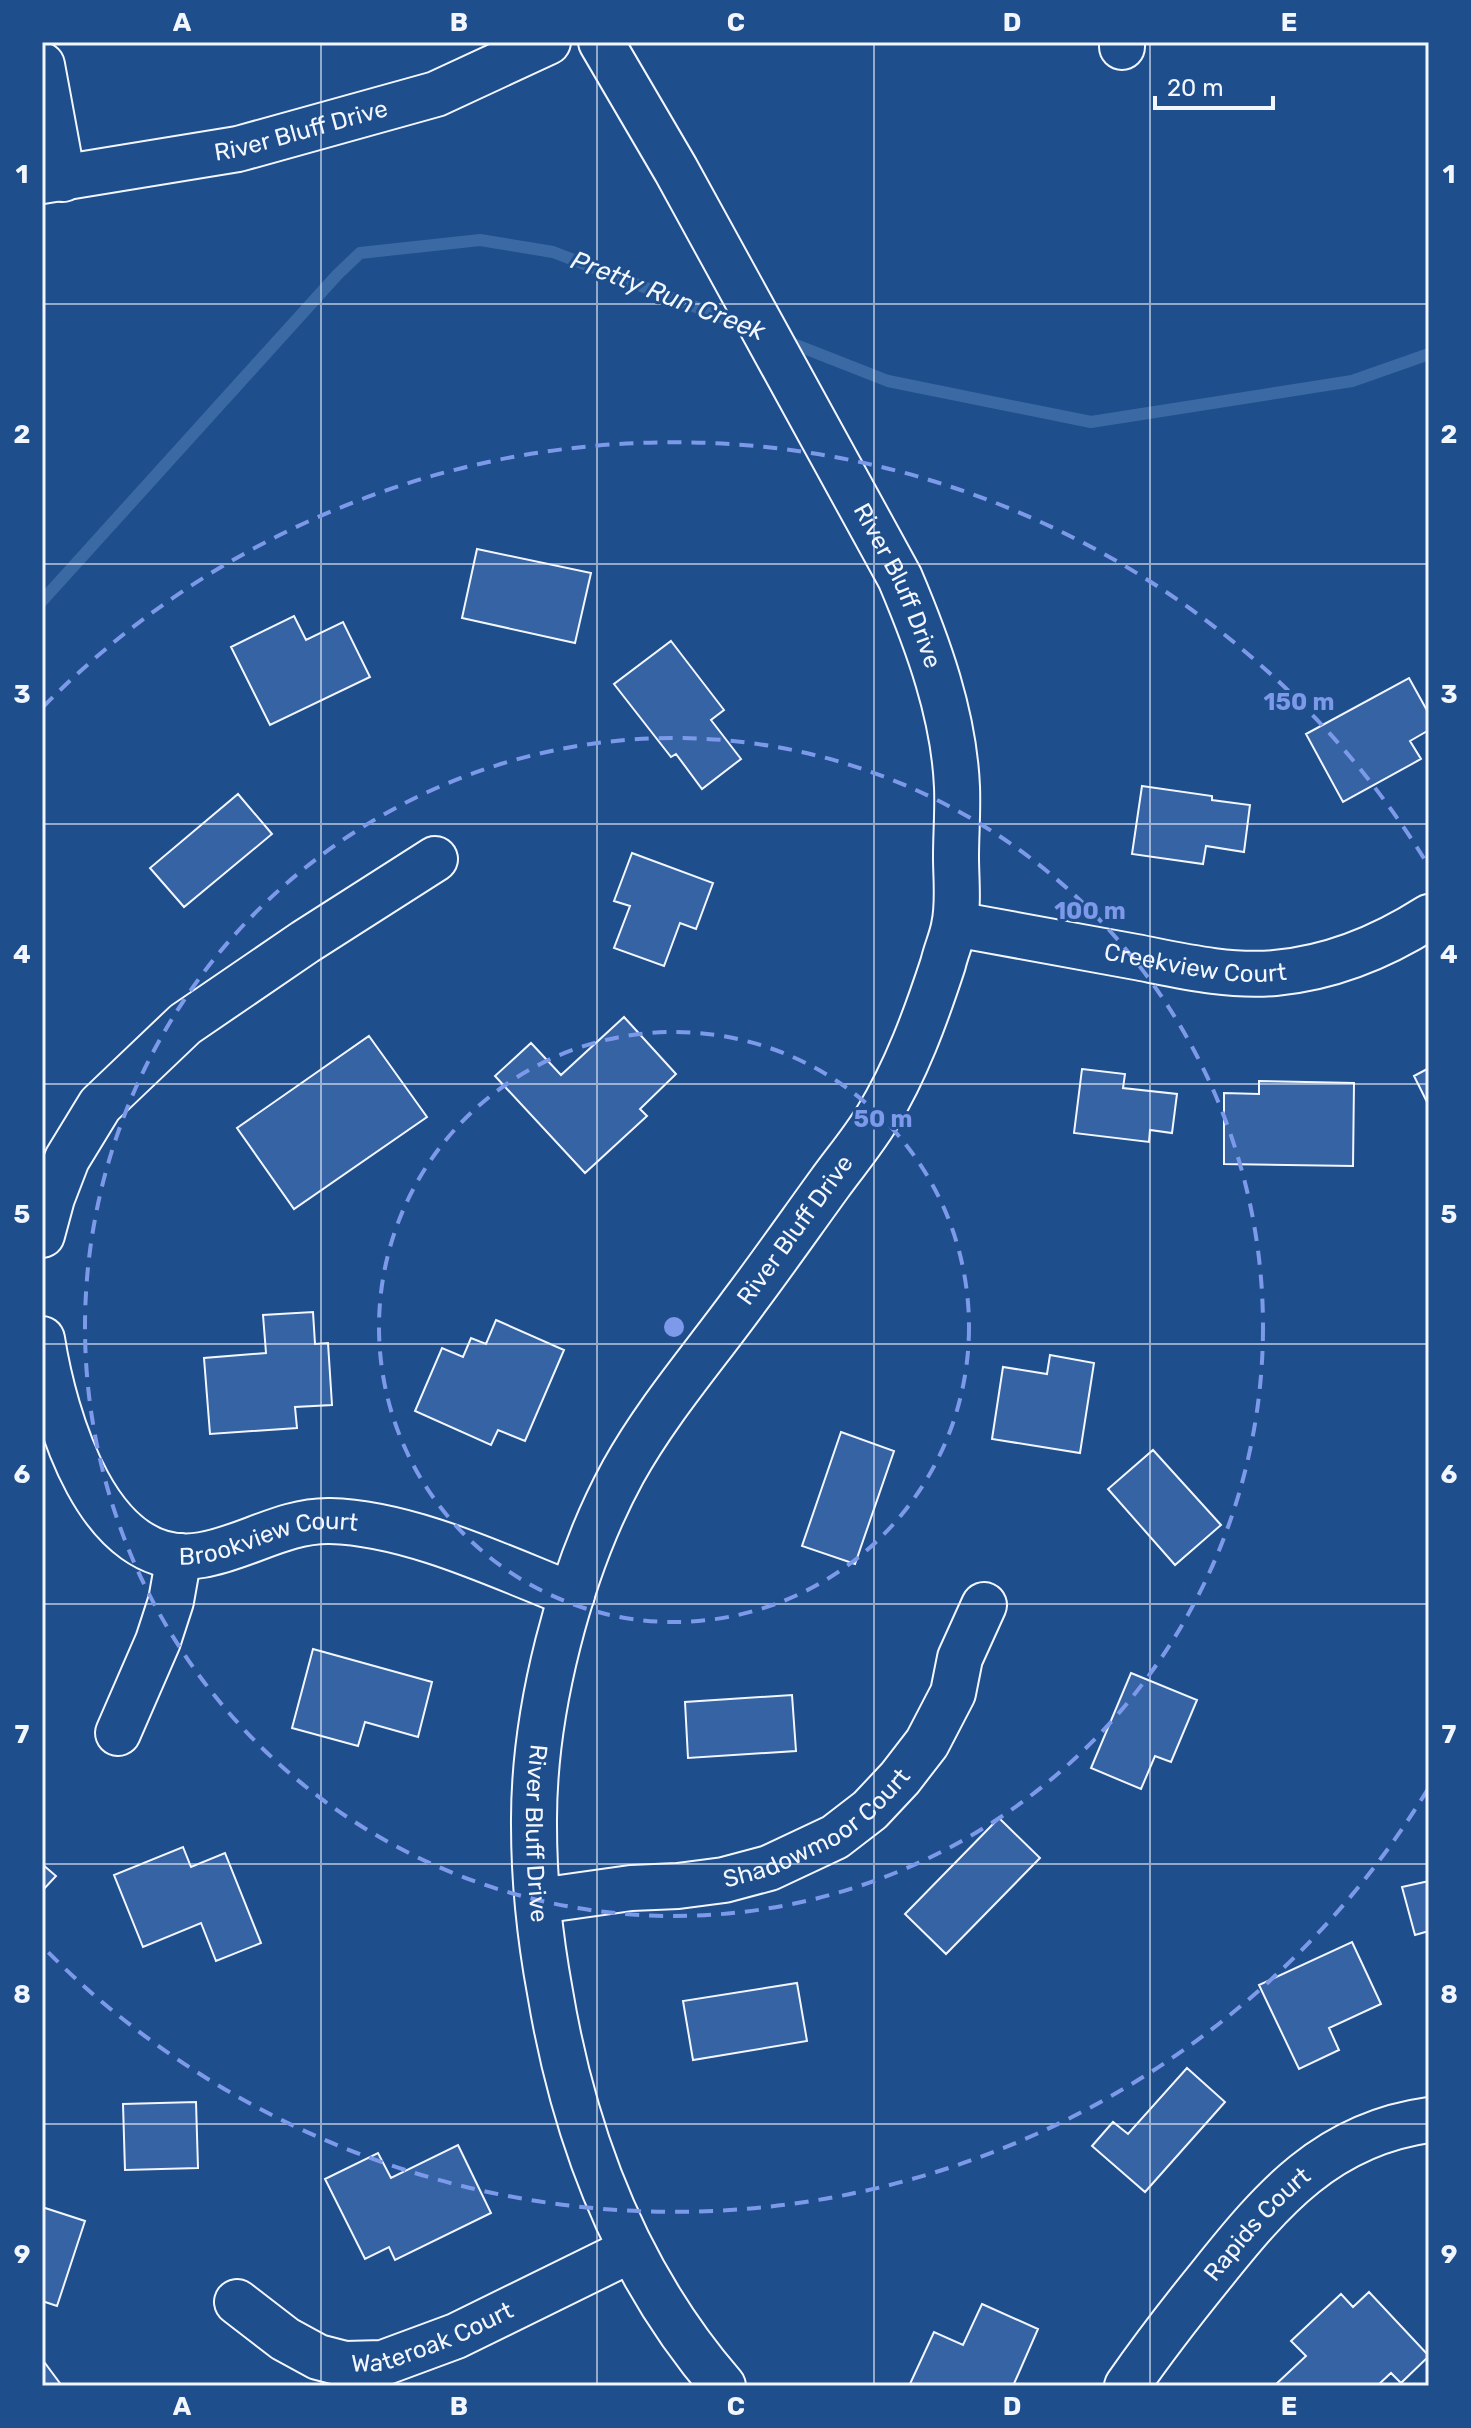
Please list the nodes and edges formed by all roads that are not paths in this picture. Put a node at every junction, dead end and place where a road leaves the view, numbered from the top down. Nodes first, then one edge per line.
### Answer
1 (548, 42) edge
2 (601, 42) edge
3 (42, 65) edge
4 (53, 180) edge
5 (435, 859) dead end
6 (1429, 917) edge
7 (955, 924) junction
8 (42, 1235) edge
9 (42, 1339) edge
10 (179, 1556) junction
11 (572, 1595) junction
12 (984, 1605) dead end
13 (118, 1733) dead end
14 (539, 1901) junction
15 (1429, 2120) edge
16 (631, 2250) junction
17 (237, 2302) dead end
18 (723, 2386) edge
19 (1127, 2386) edge

1 - 4 street, River Bluff Drive
2 - 7 street, River Bluff Drive
3 - 4 street
5 - 8 street
6 - 7 street, Creekview Court
7 - 11 street, River Bluff Drive
9 - 10 street, Brookview Court
10 - 11 street, Brookview Court
10 - 13 street
11 - 14 street, River Bluff Drive
12 - 14 street, Shadowmoor Court
14 - 16 street, River Bluff Drive
15 - 19 street, Rapids Court
16 - 17 street, Wateroak Court
16 - 18 street, River Bluff Drive

